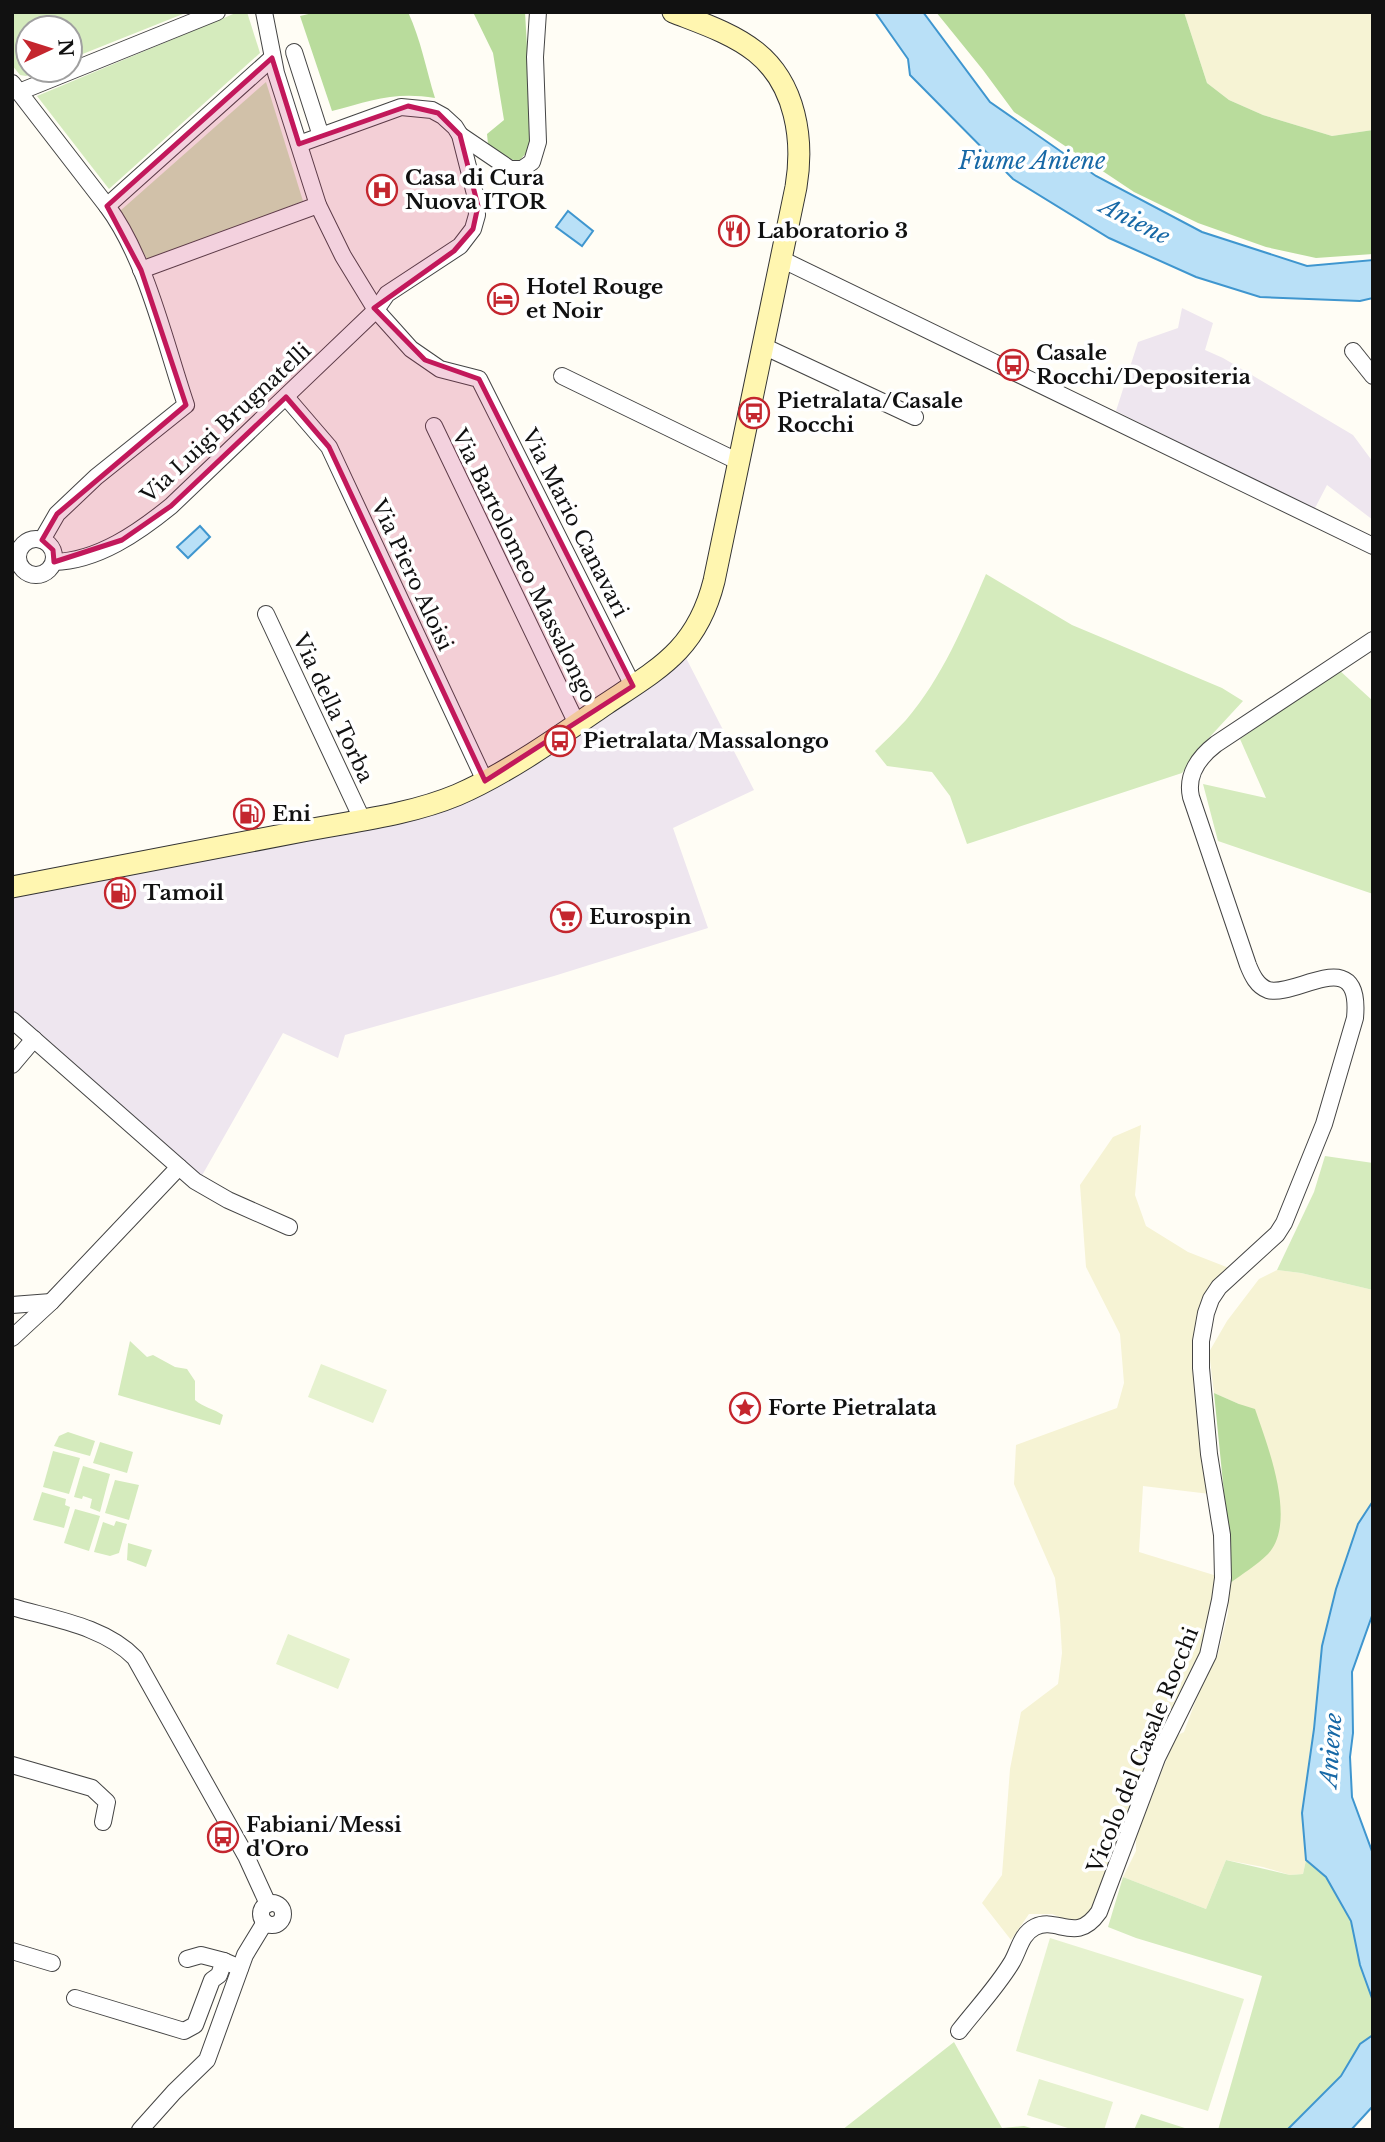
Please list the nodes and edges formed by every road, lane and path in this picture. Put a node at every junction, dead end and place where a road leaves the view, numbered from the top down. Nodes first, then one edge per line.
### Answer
1 (217, 12) edge
2 (264, 12) edge
3 (538, 12) edge
4 (673, 12) edge
5 (294, 52) dead end
6 (272, 58) junction
7 (16, 88) edge
8 (460, 135) junction
9 (321, 136) junction
10 (299, 144) junction
11 (318, 205) junction
12 (107, 206) junction
13 (781, 259) junction
14 (141, 270) junction
15 (376, 310) junction
16 (763, 346) junction
17 (1353, 351) dead end
18 (562, 376) dead end
19 (1373, 376) edge
20 (286, 397) junction
21 (915, 416) dead end
22 (434, 426) dead end
23 (739, 462) junction
24 (42, 540) junction
25 (1373, 546) edge
26 (15, 559) edge
27 (54, 562) junction
28 (32, 575) junction
29 (12, 581) edge
30 (266, 614) dead end
31 (1373, 640) edge
32 (633, 686) junction
33 (577, 724) junction
34 (485, 781) junction
35 (362, 819) junction
36 (12, 887) edge
37 (12, 1020) edge
38 (34, 1039) junction
39 (12, 1065) edge
40 (178, 1167) junction
41 (289, 1227) dead end
42 (51, 1302) junction
43 (12, 1305) edge
44 (12, 1338) edge
45 (12, 1607) edge
46 (12, 1765) edge
47 (103, 1822) dead end
48 (12, 1951) edge
49 (187, 1959) dead end
50 (224, 1961) junction
51 (52, 1963) dead end
52 (240, 1968) junction
53 (75, 1998) dead end
54 (959, 2031) dead end
55 (140, 2130) edge

1 - 7 street
2 - 6 street
3 - 8 street
4 - 13 street
5 - 9 street
6 - 10 street
6 - 12 street
7 - 12 street
8 - 9 street
8 - 15 street, Via Luigi Brugnatelli
9 - 10 street
10 - 11 street
11 - 14 street
11 - 15 street
12 - 14 street
13 - 16 street
13 - 25 street
14 - 24 street
15 - 20 street, Via Luigi Brugnatelli
15 - 32 street, Via Mario Canavari
16 - 21 street
16 - 23 street
17 - 19 street
18 - 23 street
20 - 27 street, Via Luigi Brugnatelli
20 - 34 street, Via Piero Aloisi
22 - 33 street, Via Bartolomeo Massalongo
23 - 32 street
24 - 26 street
24 - 27 street
26 - 28 street
27 - 28 street
28 - 29 street
30 - 35 street, Via della Torba
31 - 54 street, Vicolo del Casale Rocchi
32 - 33 street
33 - 34 street
34 - 35 street
35 - 36 street
37 - 38 street
38 - 39 street
38 - 40 street
40 - 41 street
40 - 42 street
42 - 43 street
42 - 44 street
45 - 52 street
46 - 47 street
48 - 51 street
49 - 50 street
50 - 52 street
50 - 53 street
52 - 55 street

